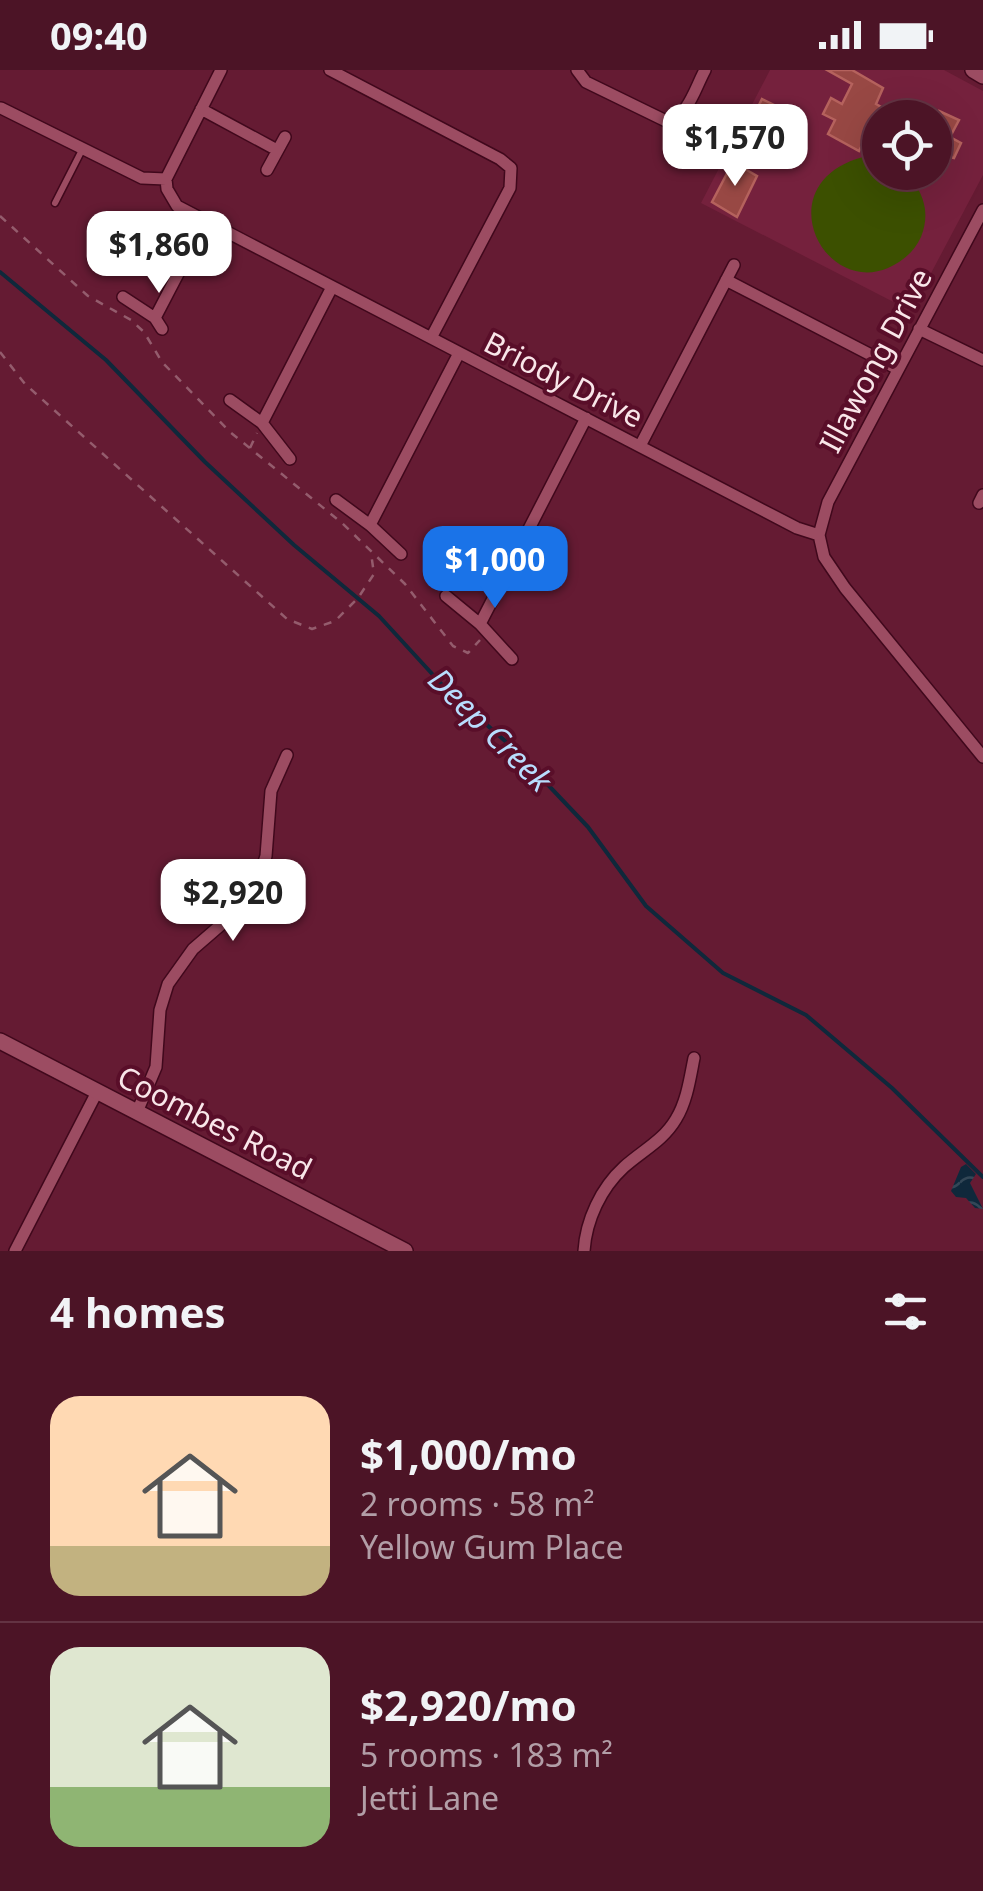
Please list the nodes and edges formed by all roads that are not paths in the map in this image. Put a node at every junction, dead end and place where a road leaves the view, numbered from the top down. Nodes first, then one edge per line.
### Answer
1 (221, 70) edge
2 (330, 70) edge
3 (577, 70) edge
4 (705, 70) edge
5 (1, 108) edge
6 (201, 108) junction
7 (285, 137) dead end
8 (83, 148) junction
9 (277, 150) junction
10 (266, 170) dead end
11 (166, 178) junction
12 (55, 203) dead end
13 (983, 210) edge
14 (205, 222) junction
15 (734, 265) dead end
16 (726, 280) junction
17 (332, 287) junction
18 (123, 296) dead end
19 (920, 329) junction
20 (431, 338) junction
21 (459, 353) junction
22 (983, 360) edge
23 (898, 369) junction
24 (230, 400) dead end
25 (586, 418) junction
26 (262, 423) junction
27 (640, 446) junction
28 (290, 458) dead end
29 (336, 500) dead end
30 (370, 525) junction
31 (819, 536) junction
32 (402, 554) dead end
33 (446, 596) dead end
34 (483, 628) junction
35 (512, 659) dead end
36 (287, 755) dead end
37 (983, 757) edge
38 (0, 1041) edge
39 (694, 1058) dead end
40 (97, 1092) junction
41 (138, 1112) junction
42 (21, 1249) edge
43 (405, 1251) edge
44 (584, 1251) edge

1 - 6 street
2 - 20 street
3 - 4 street
5 - 8 street
6 - 9 street
6 - 11 street
7 - 9 street
8 - 11 street
8 - 12 lane
9 - 10 street
11 - 14 street, Briody Drive
13 - 19 street, Illawong Drive
14 - 17 street, Briody Drive
14 - 18 street
15 - 16 street
16 - 23 street
16 - 27 street
17 - 20 street, Briody Drive
17 - 26 street
19 - 22 street
19 - 23 street, Illawong Drive
20 - 21 street, Briody Drive
21 - 25 street, Briody Drive
21 - 30 street
23 - 31 street, Illawong Drive
24 - 26 street
25 - 27 street, Briody Drive
25 - 34 street
26 - 28 street
27 - 31 street, Briody Drive
29 - 30 street
30 - 32 street
31 - 37 street
33 - 34 street
34 - 35 street
36 - 41 street
38 - 40 street, Coombes Road
39 - 44 street
40 - 41 street, Coombes Road
40 - 42 street
41 - 43 street, Coombes Road

